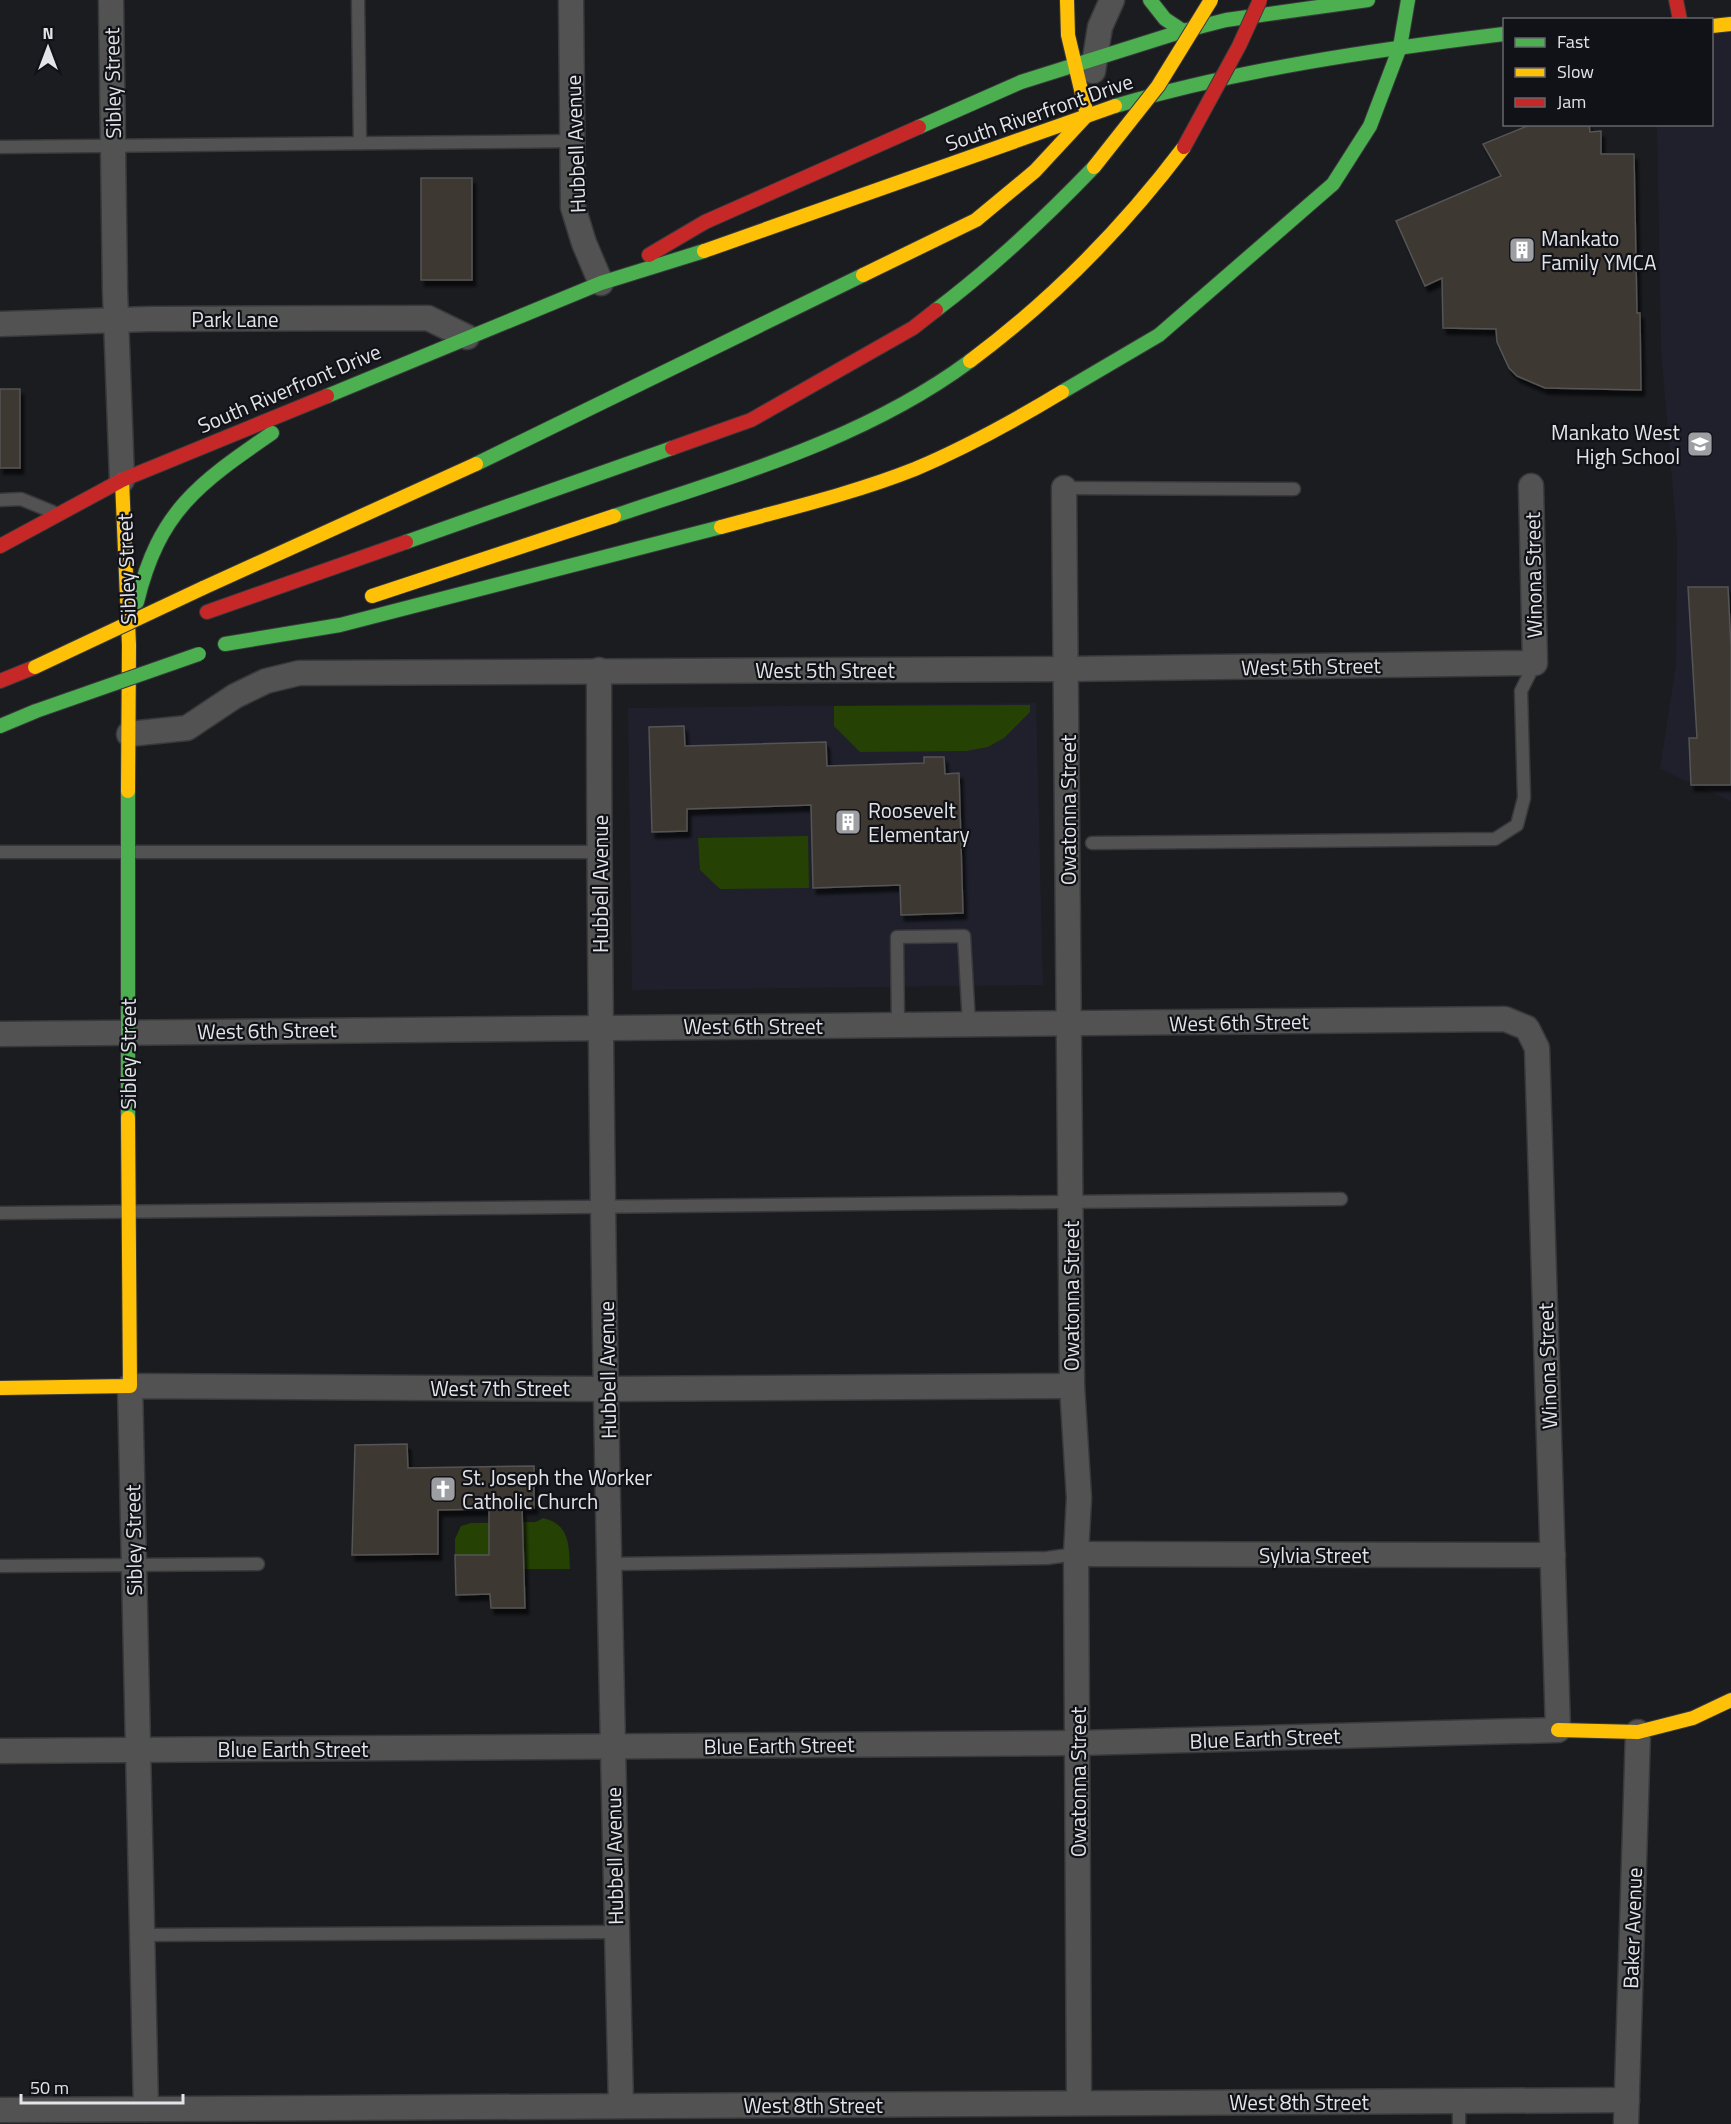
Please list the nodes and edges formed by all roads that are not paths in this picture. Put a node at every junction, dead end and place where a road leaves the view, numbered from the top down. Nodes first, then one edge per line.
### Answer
1 (111, 0) edge
2 (358, 0) edge
3 (571, 0) edge
4 (1067, 0) edge
5 (1112, 0) edge
6 (1150, 0) edge
7 (1211, 0) edge
8 (1260, 0) edge
9 (1368, 0) edge
10 (1408, 0) edge
11 (1676, 0) edge
12 (1680, 18) edge
13 (1731, 24) edge
14 (1713, 26) edge
15 (1183, 31) junction
16 (1503, 34) edge
17 (1400, 47) junction
18 (1086, 61) junction
19 (1087, 115) junction
20 (572, 141) junction
21 (360, 143) junction
22 (112, 146) junction
23 (0, 147) edge
24 (601, 283) junction
25 (116, 322) junction
26 (0, 324) edge
27 (467, 337) junction
28 (327, 396) junction
29 (122, 480) junction
30 (1532, 486) dead end
31 (1064, 488) joint
32 (1294, 489) dead end
33 (0, 500) edge
34 (59, 514) junction
35 (0, 546) edge
36 (359, 600) dead end
37 (202, 613) dead end
38 (314, 615) dead end
39 (142, 632) dead end
40 (225, 644) junction
41 (129, 645) junction
42 (1535, 663) junction
43 (35, 667) junction
44 (1067, 669) junction
45 (599, 670) junction
46 (0, 681) edge
47 (0, 726) edge
48 (129, 734) junction
49 (1092, 843) dead end
50 (127, 851) junction
51 (1, 852) edge
52 (600, 852) junction
53 (1505, 1019) joint
54 (969, 1024) junction
55 (1069, 1024) junction
56 (898, 1026) junction
57 (600, 1027) junction
58 (128, 1032) junction
59 (0, 1034) edge
60 (1341, 1199) dead end
61 (1070, 1201) junction
62 (604, 1207) junction
63 (129, 1213) junction
64 (0, 1214) edge
65 (130, 1386) junction
66 (1072, 1386) junction
67 (0, 1388) edge
68 (607, 1389) junction
69 (1076, 1554) junction
70 (1553, 1556) junction
71 (133, 1564) junction
72 (258, 1564) dead end
73 (609, 1564) junction
74 (0, 1566) edge
75 (1731, 1700) edge
76 (1558, 1730) junction
77 (1638, 1732) junction
78 (1078, 1743) junction
79 (612, 1748) junction
80 (136, 1749) junction
81 (0, 1751) edge
82 (616, 1932) junction
83 (141, 1935) junction
84 (1627, 2100) junction
85 (1079, 2103) junction
86 (621, 2106) junction
87 (146, 2109) junction
88 (0, 2110) edge
89 (1459, 2113) edge
90 (200, 2116) edge
91 (380, 2116) edge
92 (30, 2117) edge
93 (1626, 2124) edge

1 - 22 street, Sibley Street
2 - 21 lane
3 - 20 street, Hubbell Avenue
4 - 18 main road
5 - 18 street
6 - 15 main road
7 - 37 main road, bridge
8 - 36 main road, bridge
9 - 15 main road, South Riverfront Drive
10 - 17 main road
11 - 12 main road
13 - 14 main road
15 - 18 main road, South Riverfront Drive
16 - 17 main road, South Riverfront Drive
17 - 19 main road, South Riverfront Drive
17 - 40 main road
18 - 19 street
18 - 24 main road, South Riverfront Drive
19 - 24 main road, South Riverfront Drive
19 - 43 main road, bridge
20 - 21 lane
20 - 24 street, Hubbell Avenue
21 - 22 lane
22 - 23 lane
22 - 25 street, Sibley Street
24 - 27 main road, South Riverfront Drive
25 - 26 street, Park Lane
25 - 27 street, Park Lane
25 - 29 street, Sibley Street
27 - 28 main road, South Riverfront Drive
28 - 29 main road, South Riverfront Drive
28 - 41 main road
29 - 34 main road, South Riverfront Drive
29 - 41 main road, Sibley Street
30 - 42 street, Winona Street
31 - 32 lane
31 - 44 street, Owatonna Street
33 - 34 lane
34 - 35 main road, South Riverfront Drive
38 - 40 main road
39 - 43 main road, bridge
40 - 47 main road, bridge
41 - 48 main road, Sibley Street
42 - 44 street, West 5th Street
42 - 49 lane
43 - 46 main road
44 - 45 street, West 5th Street
44 - 55 street, Owatonna Street
45 - 48 street, West 5th Street
45 - 52 street, Hubbell Avenue
48 - 50 main road, Sibley Street
50 - 51 lane
50 - 52 lane
50 - 58 main road, Sibley Street
52 - 57 street, Hubbell Avenue
53 - 55 street, West 6th Street
53 - 70 street, Winona Street
54 - 55 street, West 6th Street
54 - 56 street, West 6th Street
54 - 56 lane
55 - 61 street, Owatonna Street
56 - 57 street, West 6th Street
57 - 58 street, West 6th Street
57 - 62 street, Hubbell Avenue
58 - 59 street, West 6th Street
58 - 63 main road, Sibley Street
60 - 61 lane
61 - 62 lane
61 - 66 street, Owatonna Street
62 - 63 lane
62 - 68 street, Hubbell Avenue
63 - 64 lane
63 - 65 main road, Sibley Street
65 - 67 main road, West 7th Street
65 - 68 street, West 7th Street
65 - 71 street, Sibley Street
66 - 68 street, West 7th Street
66 - 69 street, Owatonna Street
68 - 73 street, Hubbell Avenue
69 - 70 street, Sylvia Street
69 - 73 lane
69 - 78 street, Owatonna Street
70 - 76 street, Winona Street
71 - 72 lane
71 - 74 lane
71 - 80 street, Sibley Street
73 - 79 street, Hubbell Avenue
75 - 77 main road
76 - 77 main road
76 - 78 street, Blue Earth Street
77 - 84 street, Baker Avenue
78 - 79 street, Blue Earth Street
78 - 85 street, Owatonna Street
79 - 80 street, Blue Earth Street
79 - 82 street, Hubbell Avenue
80 - 81 street, Blue Earth Street
80 - 83 street, Sibley Street
82 - 83 lane
82 - 86 street, Hubbell Avenue
83 - 87 street, Sibley Street
84 - 89 street, West 8th Street
84 - 93 street, Baker Avenue
85 - 86 street, West 8th Street
85 - 89 street, West 8th Street
86 - 91 street, West 8th Street
87 - 90 street, West 8th Street
87 - 92 street, West 8th Street
88 - 92 street, West 8th Street
90 - 91 street, West 8th Street

